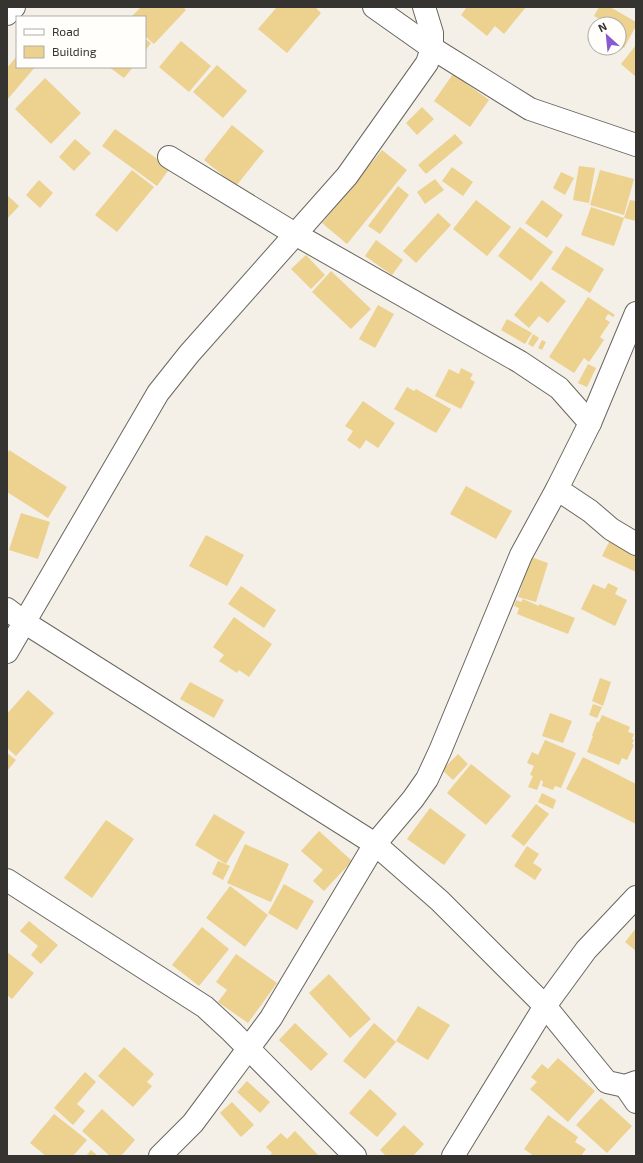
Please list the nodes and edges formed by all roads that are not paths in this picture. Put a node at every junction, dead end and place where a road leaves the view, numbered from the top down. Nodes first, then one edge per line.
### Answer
1 (14, 7) edge
2 (374, 7) edge
3 (424, 7) edge
4 (7, 14) edge
5 (432, 48) junction
6 (636, 145) edge
7 (169, 157) dead end
8 (295, 234) junction
9 (636, 313) edge
10 (590, 423) junction
11 (557, 489) junction
12 (636, 544) edge
13 (7, 609) edge
14 (24, 622) junction
15 (7, 652) edge
16 (375, 844) junction
17 (7, 880) edge
18 (636, 897) edge
19 (545, 1006) junction
20 (248, 1049) junction
21 (632, 1090) edge
22 (160, 1156) edge
23 (354, 1156) edge
24 (453, 1156) edge

1 - 4 street
2 - 5 street
3 - 5 street
5 - 6 street
5 - 8 street
7 - 8 street
8 - 10 street
8 - 14 street
9 - 10 street
10 - 11 street
11 - 12 street
11 - 16 street
13 - 14 street
14 - 15 street
14 - 16 street
16 - 19 street
16 - 20 street
17 - 20 street
18 - 19 street
19 - 21 street
19 - 24 street
20 - 22 street
20 - 23 street

